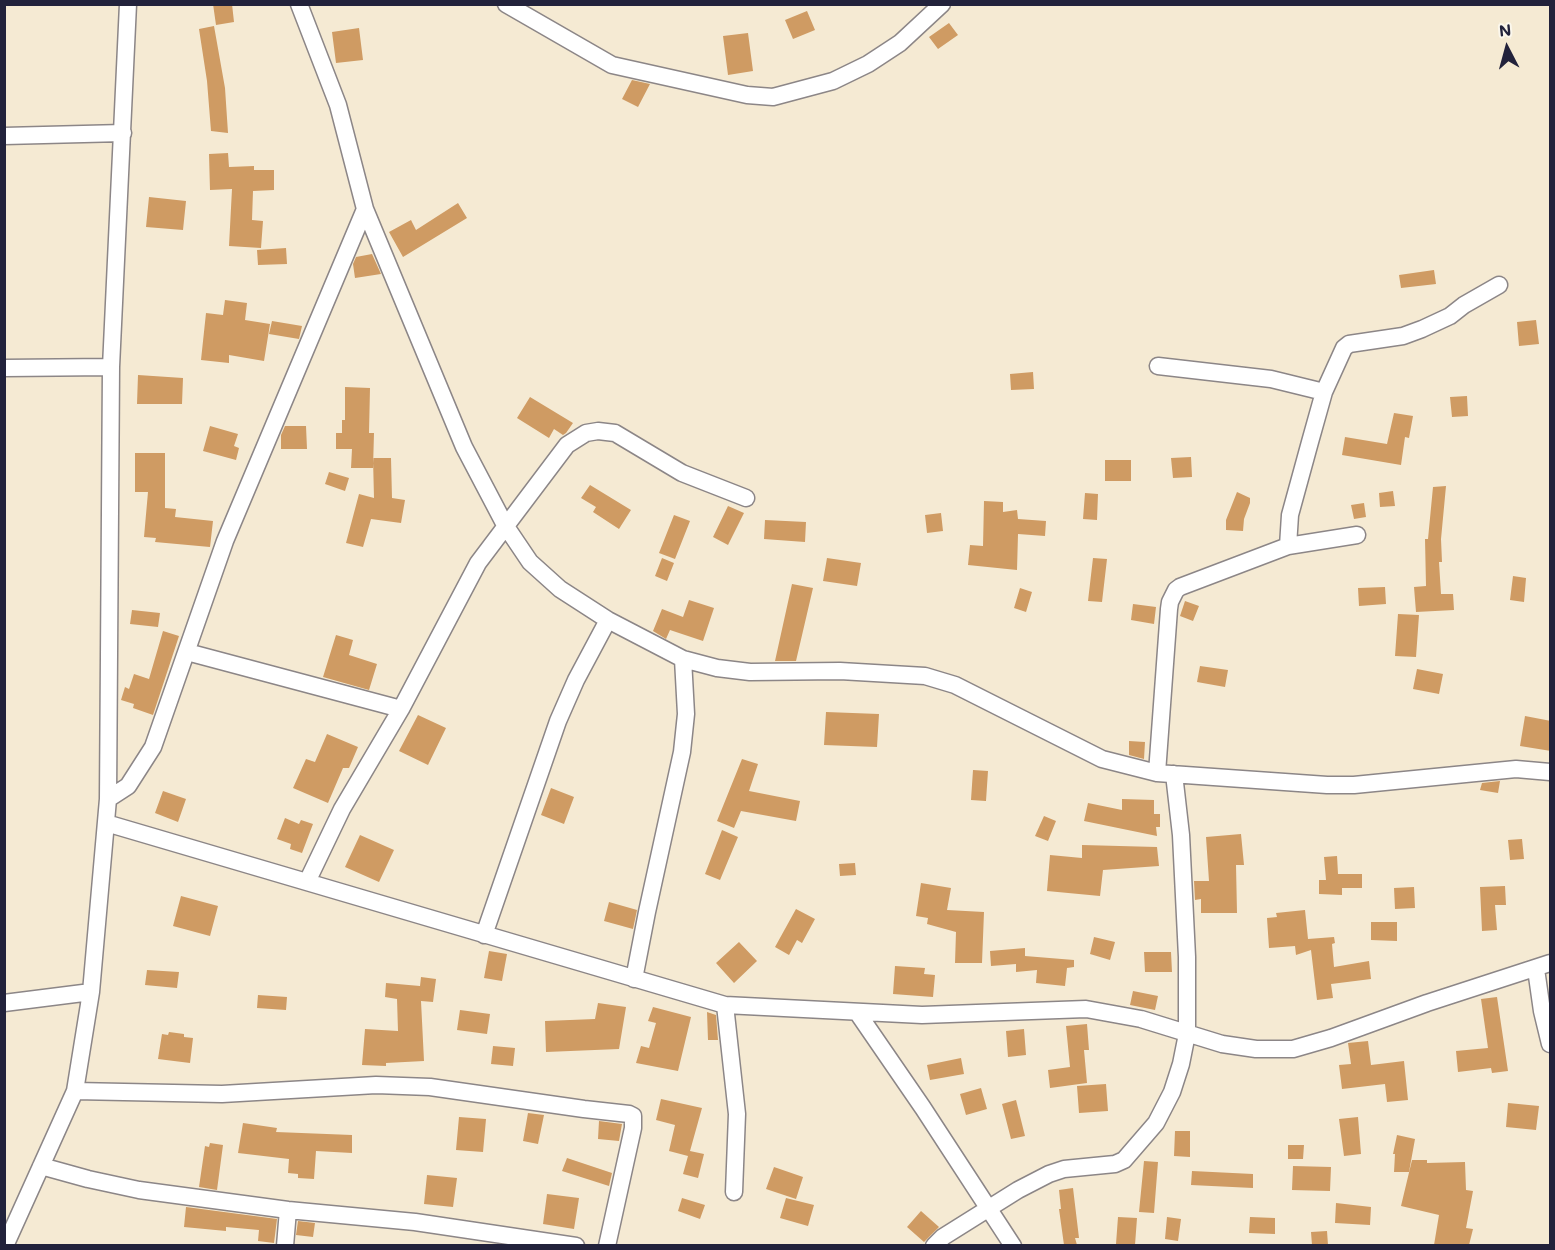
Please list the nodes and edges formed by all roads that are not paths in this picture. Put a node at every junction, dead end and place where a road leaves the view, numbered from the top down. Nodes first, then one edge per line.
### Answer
1 (128, 4) edge
2 (299, 4) edge
3 (506, 4) edge
4 (942, 4) edge
5 (123, 133) junction
6 (4, 136) edge
7 (365, 209) junction
8 (1499, 285) dead end
9 (1158, 366) dead end
10 (111, 367) junction
11 (4, 368) edge
12 (1324, 392) junction
13 (746, 498) dead end
14 (505, 525) junction
15 (1357, 535) dead end
16 (1288, 546) junction
17 (608, 620) junction
18 (187, 652) junction
19 (683, 658) junction
20 (400, 709) junction
21 (1551, 772) edge
22 (1156, 773) junction
23 (1174, 774) junction
24 (108, 799) junction
25 (106, 823) junction
26 (307, 882) junction
27 (484, 935) junction
28 (1543, 966) edge
29 (634, 979) junction
30 (91, 992) junction
31 (4, 1003) edge
32 (726, 1005) junction
33 (1546, 1011) edge
34 (857, 1012) junction
35 (1188, 1034) junction
36 (1551, 1044) edge
37 (75, 1091) junction
38 (41, 1166) junction
39 (734, 1192) dead end
40 (989, 1209) junction
41 (288, 1210) junction
42 (490, 1240) edge
43 (5, 1245) edge
44 (285, 1245) edge
45 (576, 1245) edge
46 (607, 1245) edge
47 (934, 1245) edge
48 (1013, 1245) edge

1 - 5 street
2 - 7 street
3 - 4 street
5 - 6 street
5 - 10 street
7 - 14 street
7 - 18 street
8 - 12 street
9 - 12 street
10 - 11 street
10 - 24 street
12 - 16 street
13 - 14 street
14 - 17 street
14 - 20 street
15 - 16 street
16 - 22 street
17 - 19 street
17 - 27 street
18 - 20 street
18 - 24 street
19 - 22 street
19 - 29 street
20 - 26 street
21 - 23 street
22 - 23 street
23 - 35 street
24 - 25 street
25 - 26 street
25 - 30 street
26 - 27 street
27 - 29 street
28 - 33 street
28 - 35 street
29 - 32 street
30 - 31 street
30 - 37 street
32 - 34 street
32 - 39 street
33 - 36 street
34 - 35 street
34 - 40 street
35 - 40 street
37 - 38 street
37 - 46 street
38 - 41 street
38 - 43 street
40 - 47 street
40 - 48 street
41 - 42 street
41 - 44 street
42 - 45 street

